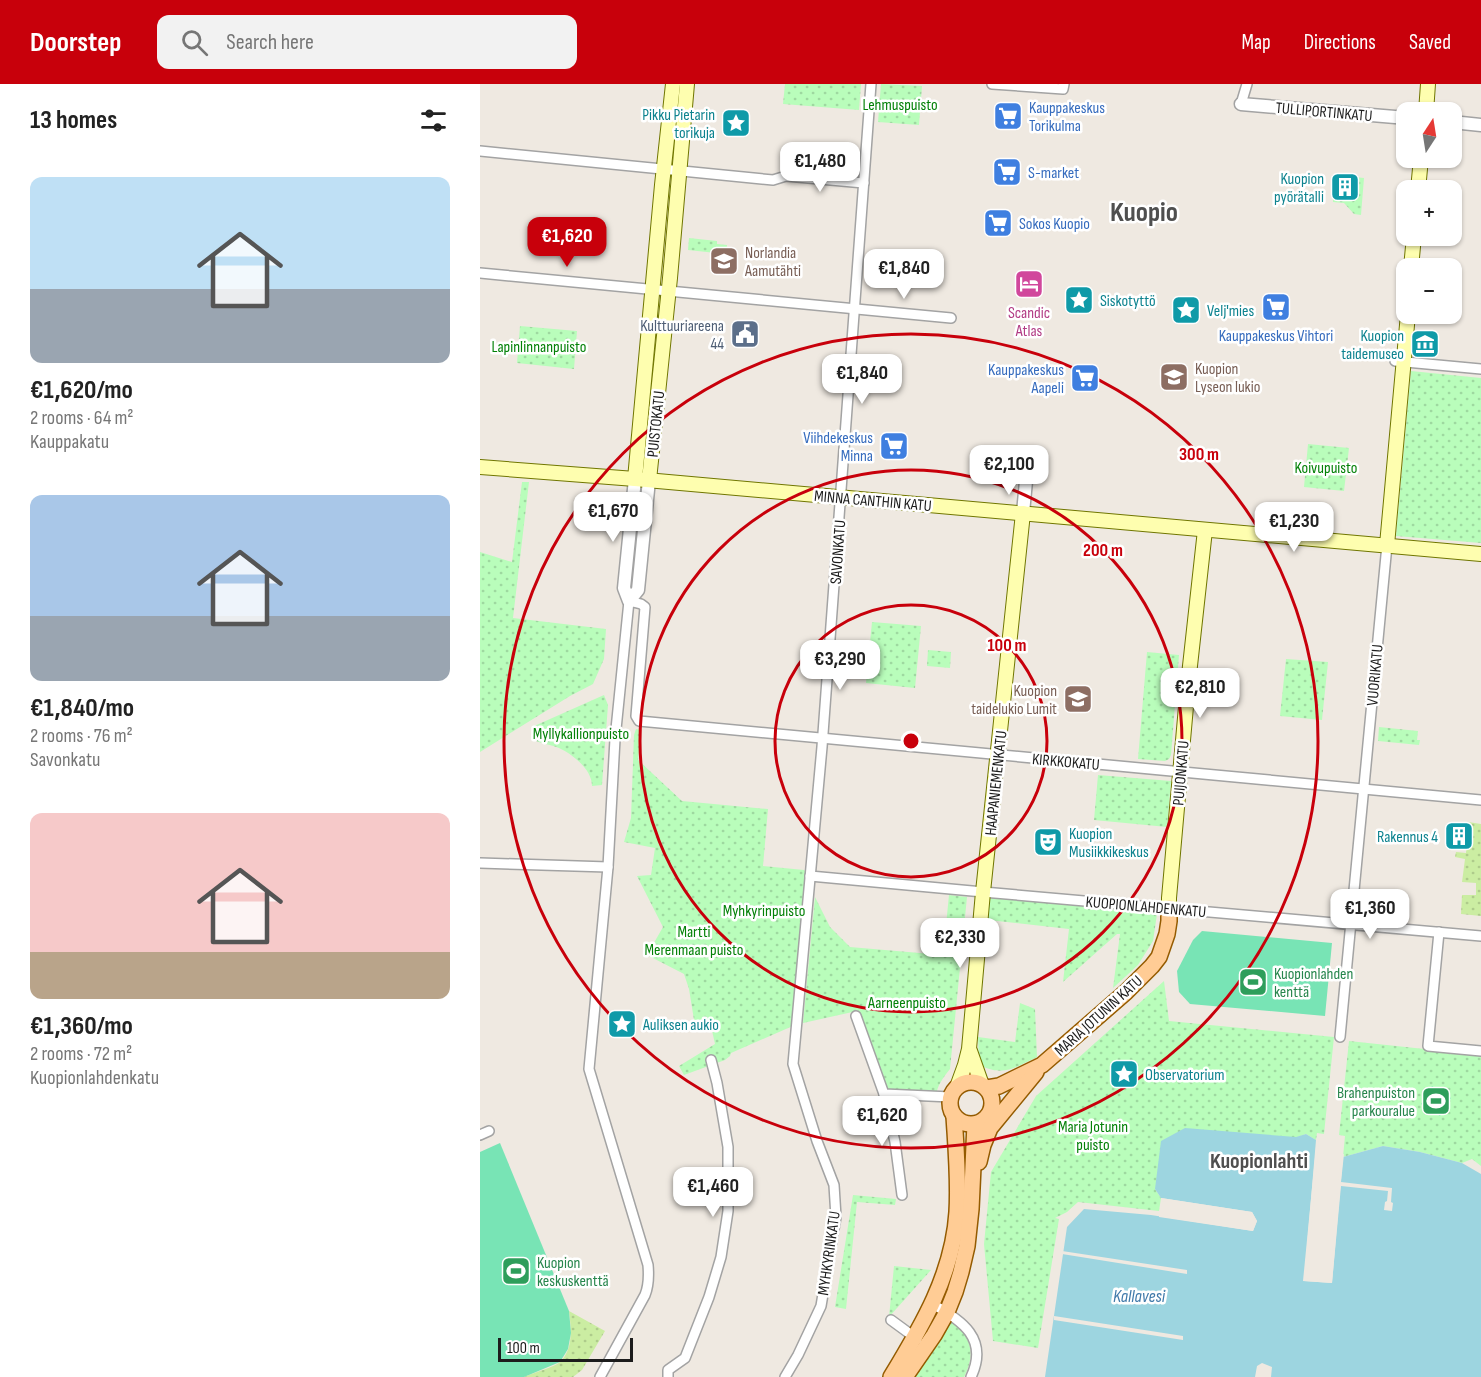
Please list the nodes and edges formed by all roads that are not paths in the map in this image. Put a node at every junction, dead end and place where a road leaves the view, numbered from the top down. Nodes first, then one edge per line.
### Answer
1 (673, 84) edge
2 (687, 84) edge
3 (871, 84) edge
4 (992, 84) edge
5 (1246, 84) edge
6 (1428, 84) edge
7 (1064, 87) edge
8 (1427, 102) edge
9 (1241, 104) joint
10 (1396, 117) edge
11 (1462, 123) edge
12 (1481, 125) edge
13 (480, 151) edge
14 (663, 170) junction
15 (678, 171) junction
16 (864, 183) junction
17 (480, 273) edge
18 (652, 289) junction
19 (668, 291) junction
20 (855, 309) junction
21 (951, 318) dead end
22 (1406, 324) edge
23 (1399, 361) junction
24 (1481, 369) edge
25 (480, 467) edge
26 (642, 479) junction
27 (1026, 481) dead end
28 (841, 497) junction
29 (1023, 513) junction
30 (1205, 530) junction
31 (1387, 545) junction
32 (1481, 554) edge
33 (629, 601) junction
34 (823, 738) junction
35 (998, 754) junction
36 (1180, 771) junction
37 (1363, 789) junction
38 (1481, 800) edge
39 (480, 863) edge
40 (608, 867) junction
41 (810, 876) junction
42 (983, 892) junction
43 (1169, 908) junction
44 (1351, 924) junction
45 (1439, 932) junction
46 (1481, 936) edge
47 (856, 1016) dead end
48 (1341, 1037) dead end
49 (969, 1049) junction
50 (1481, 1051) edge
51 (711, 1060) dead end
52 (1042, 1065) junction
53 (1025, 1084) junction
54 (985, 1086) junction
55 (954, 1092) junction
56 (884, 1094) junction
57 (993, 1103) junction
58 (954, 1116) junction
59 (975, 1124) junction
60 (902, 1195) dead end
61 (972, 1197) junction
62 (932, 1304) junction
63 (947, 1312) junction
64 (891, 1320) dead end
65 (920, 1341) junction
66 (668, 1373) edge
67 (600, 1377) edge
68 (785, 1377) edge
69 (891, 1377) edge
70 (905, 1377) edge
71 (971, 1377) edge

1 - 14 main road, PUISTOKATU
2 - 15 main road, PUISTOKATU
3 - 16 street, SAVONKATU
4 - 7 street
5 - 9 street
6 - 8 main road
9 - 10 street, TULLIPORTINKATU
11 - 12 street
13 - 14 street
14 - 15 street
14 - 18 main road, PUISTOKATU
15 - 16 street
15 - 19 main road, PUISTOKATU
16 - 20 street, SAVONKATU
17 - 18 street
18 - 19 street
18 - 26 main road, PUISTOKATU
19 - 20 street
19 - 26 main road, PUISTOKATU
20 - 21 street
20 - 28 street, SAVONKATU
22 - 23 main road, VUORIKATU
23 - 24 street
23 - 31 main road, VUORIKATU
25 - 26 main road, MINNA CANTHIN KATU
26 - 28 main road, MINNA CANTHIN KATU
26 - 33 street, PUISTOKATU
27 - 29 street, HAAPANIEMENKATU
28 - 29 main road, MINNA CANTHIN KATU
28 - 34 street, SAVONKATU
29 - 30 main road, MINNA CANTHIN KATU
29 - 35 main road, HAAPANIEMENKATU
30 - 31 main road, MINNA CANTHIN KATU
30 - 36 main road, PUIJONKATU
31 - 32 main road, MINNA CANTHIN KATU
31 - 37 street, VUORIKATU
33 - 34 street, KIRKKOKATU
33 - 40 street
34 - 35 street, KIRKKOKATU
34 - 41 street, SAVONKATU
35 - 36 street, KIRKKOKATU
35 - 42 main road, HAAPANIEMENKATU
36 - 37 street, KIRKKOKATU
36 - 43 main road, PUIJONKATU
37 - 38 street, KIRKKOKATU
37 - 44 street, VUORIKATU
39 - 40 street
40 - 67 street
41 - 42 street, KUOPIONLAHDENKATU
41 - 68 street, MYHKYRINKATU
42 - 43 street, KUOPIONLAHDENKATU
42 - 49 main road, HAAPANIEMENKATU
43 - 44 street, KUOPIONLAHDENKATU
43 - 52 main road, MARIA JOTUNIN KATU
44 - 45 street, KUOPIONLAHDENKATU
44 - 48 street, VUORIKATU
45 - 46 street, KUOPIONLAHDENKATU
45 - 50 street
47 - 56 street
49 - 54 main road, HAAPANIEMENKATU
49 - 55 main road, HAAPANIEMENKATU
51 - 66 street
52 - 53 main road
52 - 54 main road, MARIA JOTUNIN KATU
53 - 57 main road
53 - 61 main road
54 - 55 main road
54 - 57 main road
55 - 56 street
55 - 58 main road
56 - 60 street
57 - 59 main road
58 - 59 main road
58 - 62 main road
59 - 61 main road
61 - 63 main road
62 - 63 street
62 - 65 main road
63 - 65 main road
63 - 71 street
64 - 65 street
65 - 69 main road
65 - 70 main road

